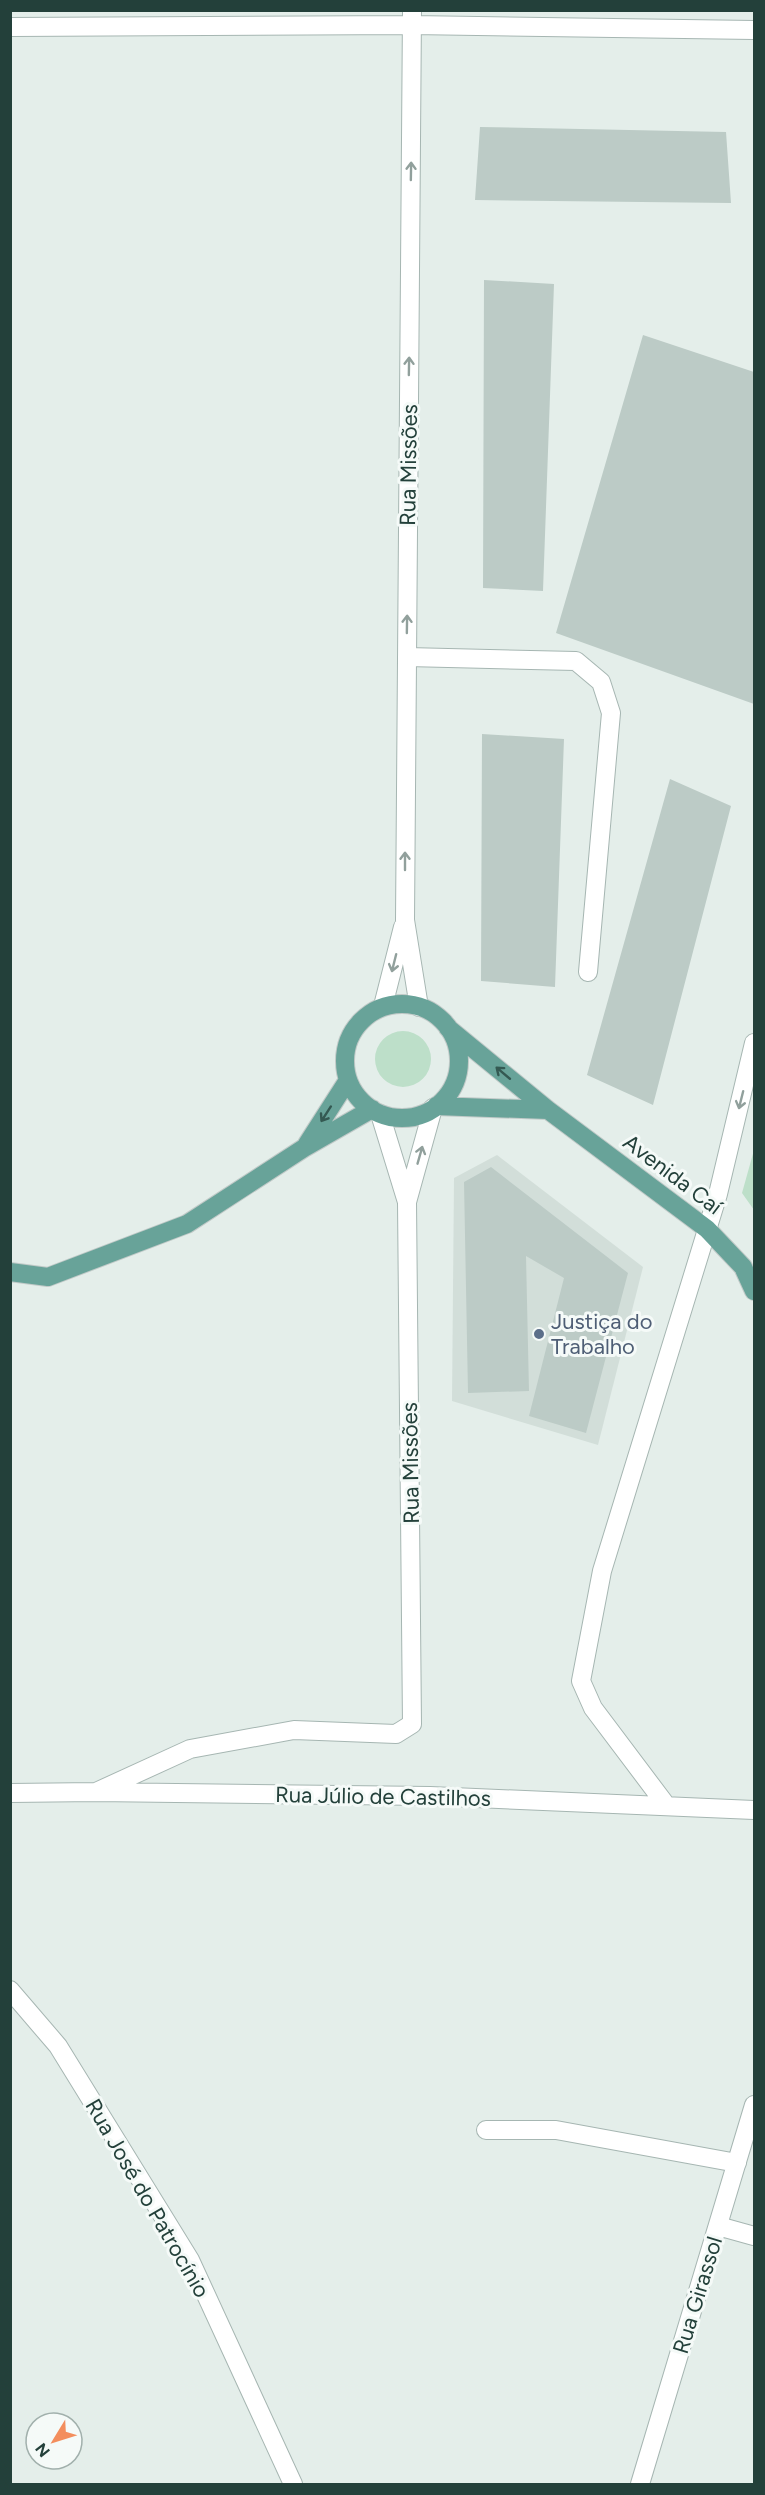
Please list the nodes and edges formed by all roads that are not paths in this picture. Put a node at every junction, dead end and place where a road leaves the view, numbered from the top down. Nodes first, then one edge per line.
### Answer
1 (412, 18) edge
2 (10, 27) edge
3 (754, 30) edge
4 (407, 657) junction
5 (405, 920) junction
6 (588, 972) dead end
7 (383, 1006) junction
8 (419, 1007) junction
9 (448, 1028) junction
10 (754, 1043) edge
11 (348, 1080) junction
12 (435, 1107) junction
13 (548, 1110) junction
14 (376, 1112) junction
15 (304, 1148) junction
16 (407, 1202) junction
17 (707, 1229) junction
18 (10, 1272) edge
19 (754, 1291) edge
20 (96, 1792) junction
21 (10, 1793) edge
22 (666, 1805) junction
23 (754, 1810) edge
24 (10, 1990) edge
25 (754, 2105) edge
26 (486, 2130) dead end
27 (737, 2163) junction
28 (718, 2226) junction
29 (754, 2236) edge
30 (293, 2484) edge
31 (640, 2484) edge

1 - 2 street
1 - 3 street
4 -> 1 street, Rua Missões
5 -> 4 street, Rua Missões
4 - 6 street
5 -> 7 street, Rua Missões
5 - 8 street, Rua Missões
7 - 8 main road
7 - 11 main road
8 - 9 main road
9 - 12 main road
13 -> 9 main road, Avenida Caí
10 -> 17 street
11 - 14 main road
11 -> 15 main road
12 - 13 main road
12 - 14 main road
16 -> 12 street, Rua Missões
13 - 17 main road, Avenida Caí
14 - 15 main road
14 - 16 street, Rua Missões
15 - 18 main road
16 - 20 street, Rua Missões
17 - 19 main road, Avenida Caí
17 - 22 street
20 - 21 street, Rua Júlio de Castilhos
20 - 22 street, Rua Júlio de Castilhos
22 - 23 street, Rua Júlio de Castilhos
24 - 30 street, Rua José do Patrocínio
25 - 27 street, Rua Girassol
26 - 27 street
27 - 28 street, Rua Girassol
28 - 29 street
28 - 31 street, Rua Girassol

